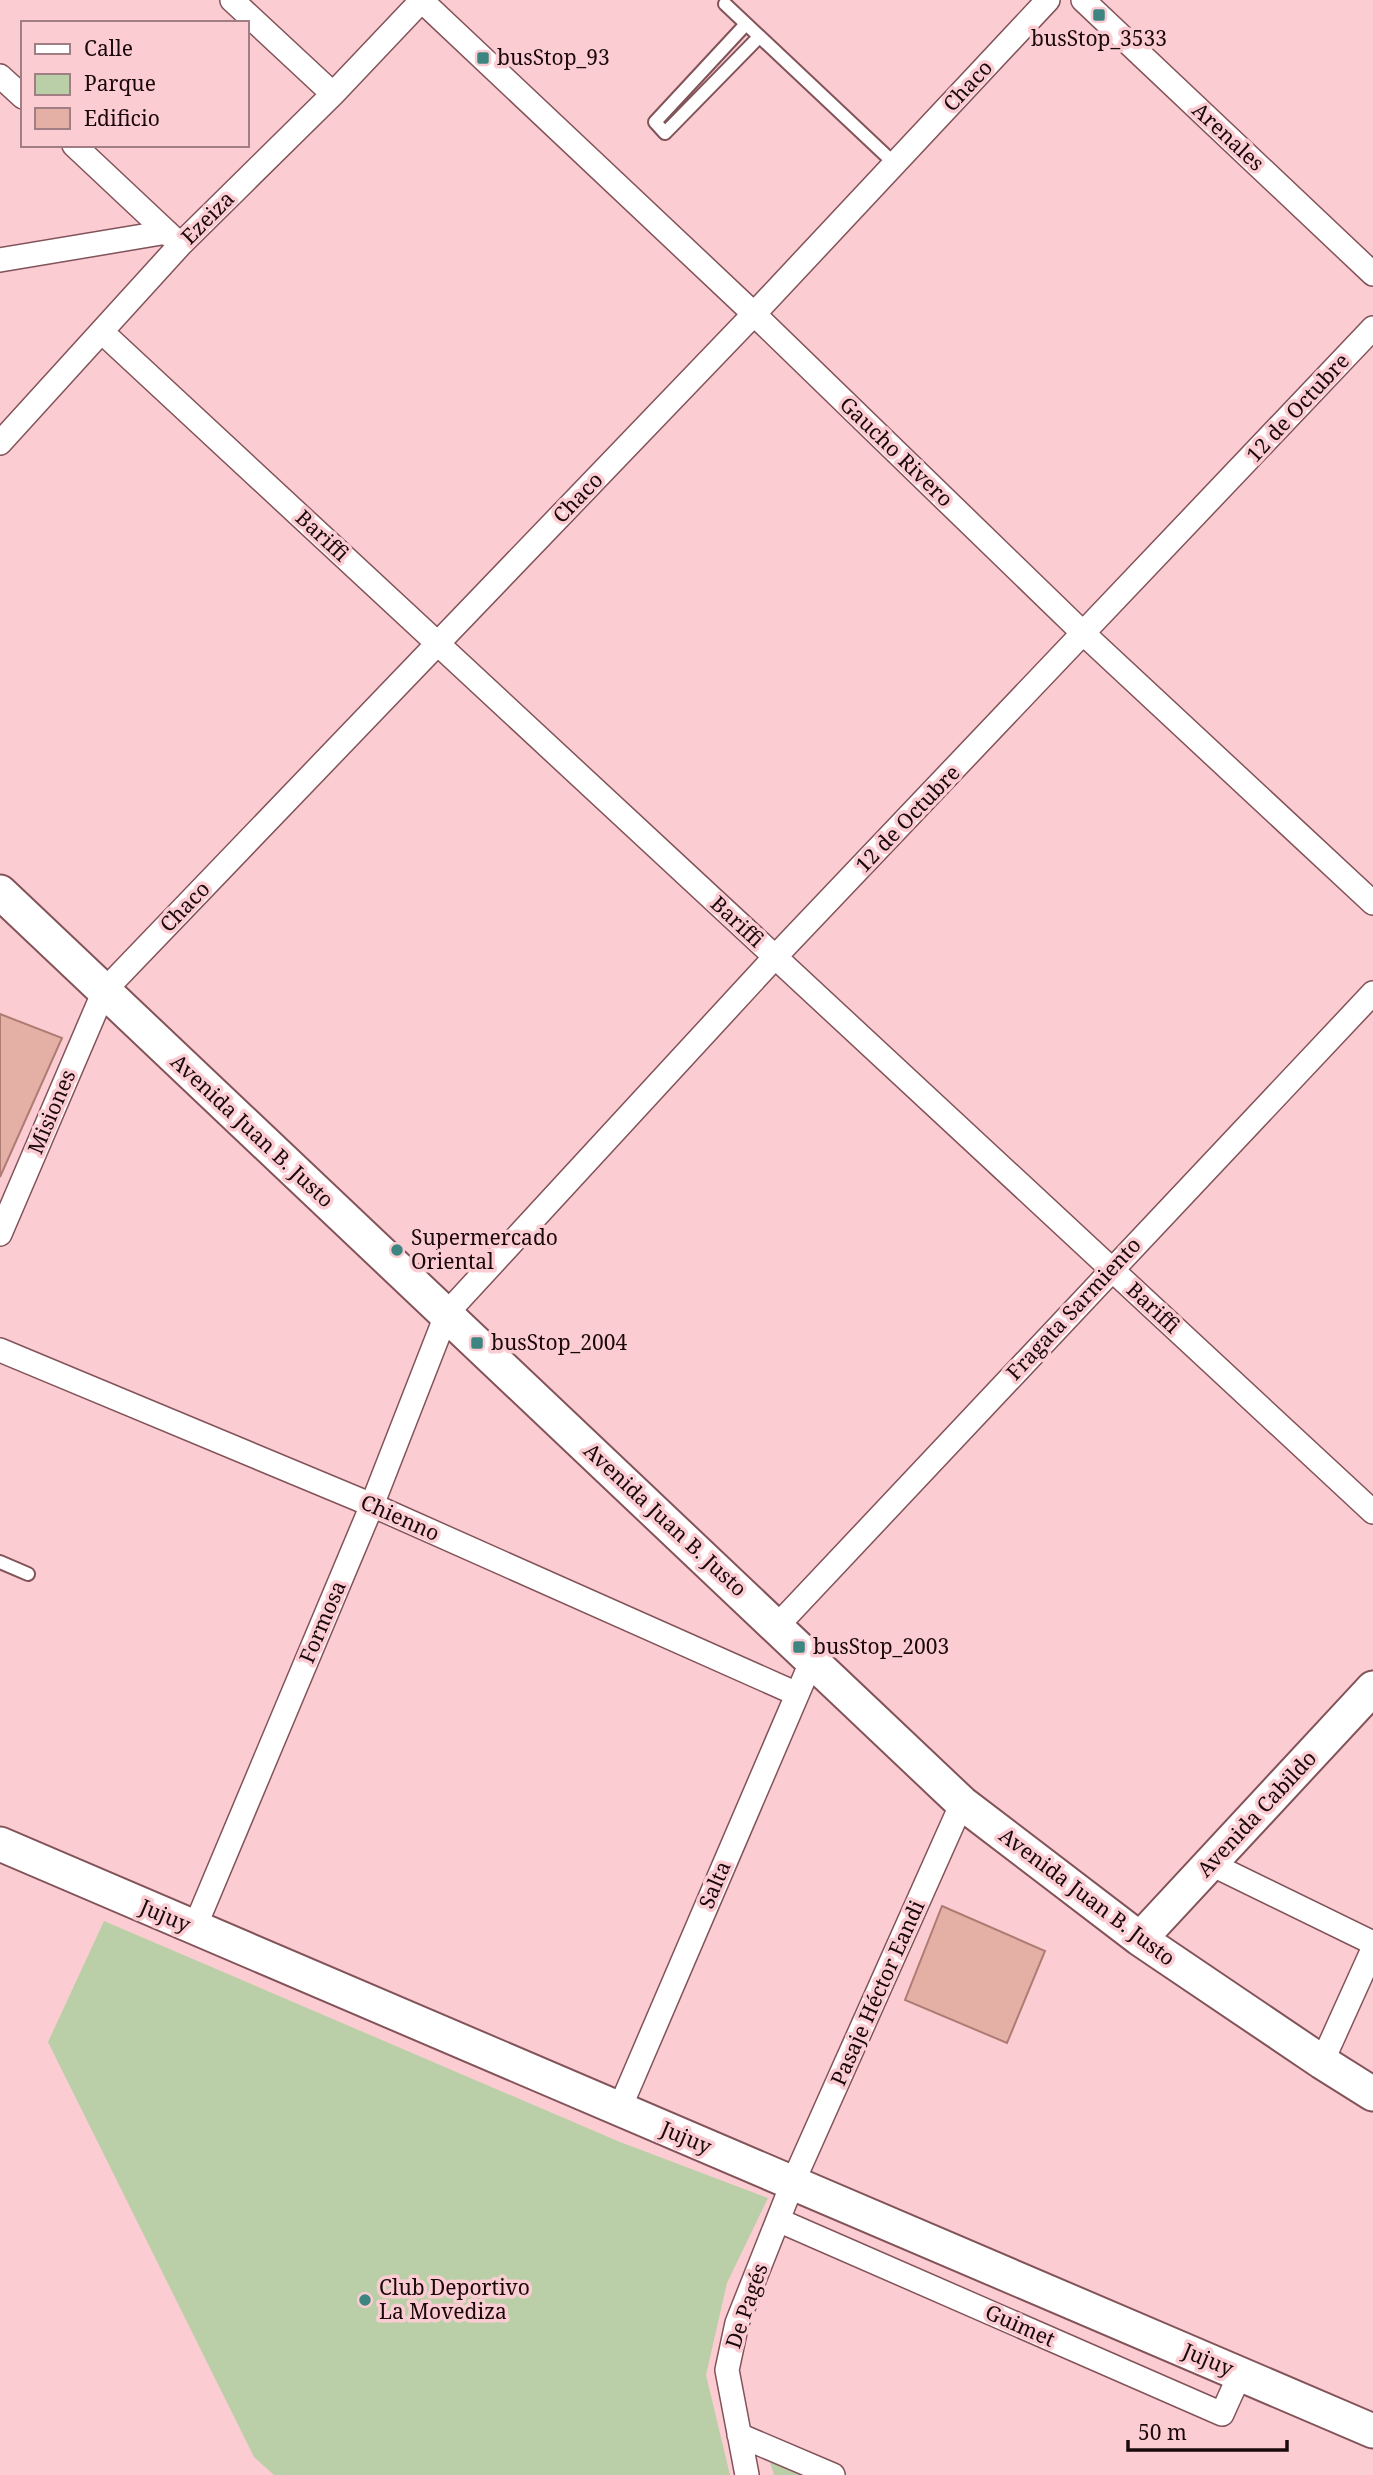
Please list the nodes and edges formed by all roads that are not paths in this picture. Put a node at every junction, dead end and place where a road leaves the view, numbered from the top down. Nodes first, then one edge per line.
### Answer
1 (232, 0) edge
2 (421, 0) edge
3 (1048, 0) edge
4 (1083, 0) edge
5 (725, 4) dead end
6 (746, 24) junction
7 (760, 37) junction
8 (0, 76) edge
9 (333, 94) junction
10 (21, 95) edge
11 (76, 147) edge
12 (895, 164) junction
13 (174, 238) junction
14 (0, 260) edge
15 (1373, 274) edge
16 (754, 314) junction
17 (1373, 328) edge
18 (102, 332) junction
19 (0, 443) edge
20 (1084, 634) junction
21 (438, 644) junction
22 (0, 892) edge
23 (1373, 903) edge
24 (775, 957) junction
25 (104, 991) junction
26 (1373, 993) edge
27 (0, 1234) edge
28 (1111, 1269) junction
29 (447, 1313) junction
30 (0, 1350) edge
31 (372, 1505) junction
32 (1373, 1513) edge
33 (0, 1562) edge
34 (28, 1574) dead end
35 (777, 1626) junction
36 (812, 1660) junction
37 (1373, 1688) edge
38 (797, 1694) junction
39 (962, 1803) junction
40 (0, 1844) edge
41 (1211, 1864) junction
42 (194, 1929) junction
43 (1140, 1939) junction
44 (1373, 1943) edge
45 (1373, 1949) edge
46 (1322, 2062) junction
47 (1373, 2094) edge
48 (619, 2110) junction
49 (793, 2182) junction
50 (778, 2220) junction
51 (1240, 2374) junction
52 (1373, 2431) edge
53 (739, 2435) junction
54 (747, 2475) edge
55 (833, 2475) edge

1 - 9 street
2 - 9 street, Ezeiza
2 - 16 street, Gaucho Rivero
3 - 12 street, Chaco
4 - 15 street, Arenales
5 - 6 lane
6 - 7 lane
6 - 7 lane
7 - 12 lane
8 - 10 street
9 - 13 street, Ezeiza
11 - 13 street
12 - 16 street, Chaco
13 - 14 street
13 - 18 street, Ezeiza
16 - 20 street, Gaucho Rivero
16 - 21 street, Chaco
17 - 20 street, 12 de Octubre
18 - 19 street, Ezeiza
18 - 21 street, Bariffi
20 - 23 street, Gaucho Rivero
20 - 24 street, 12 de Octubre
21 - 24 street, Bariffi
21 - 25 street, Chaco
22 - 25 street, Avenida Juan B. Justo
24 - 28 street, Bariffi
24 - 29 street, 12 de Octubre
25 - 27 street, Misiones
25 - 29 street, Avenida Juan B. Justo
26 - 28 street, Fragata Sarmiento
28 - 32 street, Bariffi
28 - 35 street, Fragata Sarmiento
29 - 31 street, Formosa
29 - 35 street, Avenida Juan B. Justo
30 - 31 street, Chienno
31 - 38 street, Chienno
31 - 42 street, Formosa
33 - 34 lane
35 - 36 street, Avenida Juan B. Justo
36 - 38 street, Salta
36 - 39 street, Avenida Juan B. Justo
37 - 41 street, Avenida Cabildo
38 - 48 street, Salta
39 - 43 street, Avenida Juan B. Justo
39 - 49 street, Pasaje Héctor Eandi
40 - 42 street, Jujuy
41 - 43 street, Avenida Cabildo
41 - 44 street
42 - 48 street, Jujuy
43 - 46 street, Avenida Juan B. Justo
45 - 46 street
46 - 47 street, Avenida Juan B. Justo
48 - 49 street, Jujuy
49 - 50 street, De Pagés
49 - 51 street, Jujuy
50 - 51 street, Guimet
50 - 53 street, De Pagés
51 - 52 street, Jujuy
53 - 54 street, De Pagés
53 - 55 street

